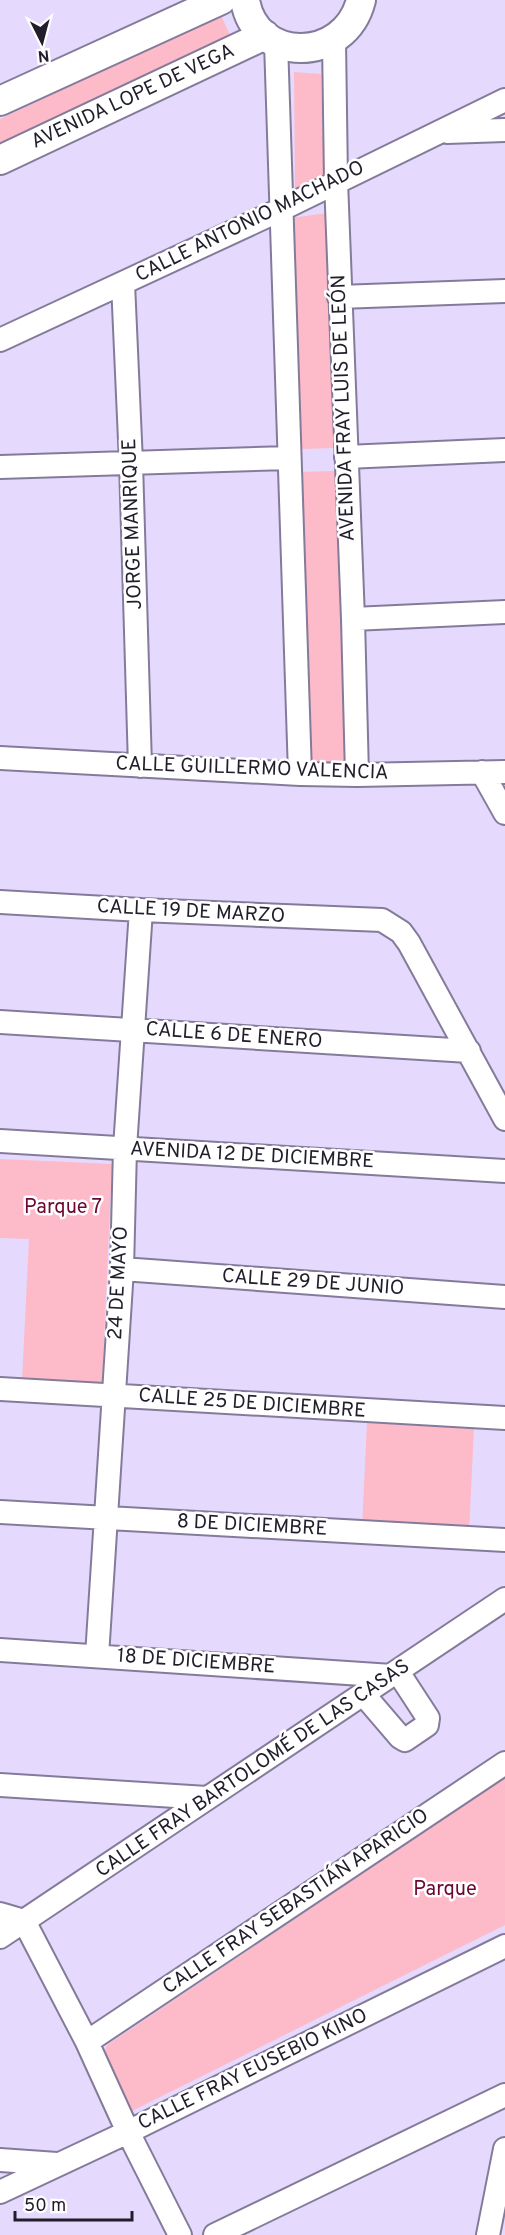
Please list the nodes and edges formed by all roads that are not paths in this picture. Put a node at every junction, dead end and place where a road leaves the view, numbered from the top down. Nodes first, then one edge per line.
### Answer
1 (221, 0) edge
2 (245, 0) edge
3 (361, 0) edge
4 (271, 39) junction
5 (334, 41) junction
6 (505, 100) edge
7 (0, 101) edge
8 (505, 130) edge
9 (437, 132) junction
10 (0, 159) edge
11 (336, 181) junction
12 (282, 209) junction
13 (123, 283) junction
14 (505, 291) edge
15 (339, 297) junction
16 (0, 340) edge
17 (505, 450) edge
18 (346, 457) junction
19 (289, 458) junction
20 (131, 463) junction
21 (0, 467) edge
22 (505, 612) edge
23 (353, 619) junction
24 (0, 758) edge
25 (140, 766) junction
26 (482, 772) junction
27 (505, 772) edge
28 (300, 774) junction
29 (357, 775) junction
30 (505, 813) edge
31 (0, 902) edge
32 (141, 910) junction
33 (0, 1022) edge
34 (134, 1029) junction
35 (469, 1051) junction
36 (505, 1119) edge
37 (0, 1141) edge
38 (125, 1149) junction
39 (505, 1171) edge
40 (122, 1269) junction
41 (505, 1298) edge
42 (0, 1389) edge
43 (112, 1395) junction
44 (505, 1419) edge
45 (0, 1512) edge
46 (105, 1519) junction
47 (505, 1540) edge
48 (505, 1599) edge
49 (0, 1650) edge
50 (97, 1656) junction
51 (395, 1674) junction
52 (364, 1695) junction
53 (505, 1763) edge
54 (0, 1785) edge
55 (207, 1797) junction
56 (0, 1914) edge
57 (24, 1921) junction
58 (0, 1937) edge
59 (505, 1946) edge
60 (87, 2042) junction
61 (505, 2095) edge
62 (128, 2132) junction
63 (505, 2149) edge
64 (0, 2160) edge
65 (59, 2164) junction
66 (0, 2192) edge
67 (180, 2235) edge
68 (215, 2235) edge
69 (488, 2235) edge

1 - 7 main road
2 - 4 main road
3 - 5 main road
4 - 5 main road
4 - 10 main road, AVENIDA LOPE DE VEGA
4 - 12 street
5 - 11 street, AVENIDA FRAY LUIS DE LEÓN
6 - 9 street
8 - 9 street, CALLE ANTONIO MACHADO
9 - 11 street, CALLE ANTONIO MACHADO
11 - 12 street, CALLE ANTONIO MACHADO
11 - 15 street, AVENIDA FRAY LUIS DE LEÓN
12 - 13 street, CALLE ANTONIO MACHADO
12 - 19 street
13 - 16 street, CALLE ANTONIO MACHADO
13 - 20 street, JORGE MANRIQUE
14 - 15 street
15 - 18 street, AVENIDA FRAY LUIS DE LEÓN
17 - 18 street
18 - 23 street, AVENIDA FRAY LUIS DE LEÓN
19 - 20 street
19 - 28 street
20 - 21 street
20 - 25 street, JORGE MANRIQUE
22 - 23 street
23 - 29 street, AVENIDA FRAY LUIS DE LEÓN
24 - 25 street, CALLE GUILLERMO VALENCIA
25 - 28 street, CALLE GUILLERMO VALENCIA
26 - 27 street, CALLE GUILLERMO VALENCIA
26 - 29 street, CALLE GUILLERMO VALENCIA
26 - 30 street
28 - 29 street, CALLE GUILLERMO VALENCIA
31 - 32 street, CALLE 19 DE MARZO
32 - 34 street, 24 DE MAYO
32 - 35 street, CALLE 19 DE MARZO
33 - 34 street, CALLE 6 DE ENERO
34 - 35 street, CALLE 6 DE ENERO
34 - 38 street, 24 DE MAYO
35 - 36 street
37 - 38 street, AVENIDA 12 DE DICIEMBRE
38 - 39 street, AVENIDA 12 DE DICIEMBRE
38 - 40 street, 24 DE MAYO
40 - 41 street, CALLE 29 DE JUNIO
40 - 43 street, 24 DE MAYO
42 - 43 street, CALLE 25 DE DICIEMBRE
43 - 44 street, CALLE 25 DE DICIEMBRE
43 - 46 street, 24 DE MAYO
45 - 46 street, 8 DE DICIEMBRE
46 - 47 street, 8 DE DICIEMBRE
46 - 50 street, 24 DE MAYO
48 - 51 street, CALLE FRAY BARTOLOMÉ DE LAS CASAS
49 - 50 street, 18 DE DICIEMBRE
50 - 51 street, 18 DE DICIEMBRE
51 - 52 street, CALLE FRAY BARTOLOMÉ DE LAS CASAS
51 - 52 street
52 - 55 street, CALLE FRAY BARTOLOMÉ DE LAS CASAS
53 - 60 street, CALLE FRAY SEBASTIÁN APARICIO
54 - 55 street
55 - 57 street, CALLE FRAY BARTOLOMÉ DE LAS CASAS
56 - 57 street
57 - 58 street, CALLE FRAY BARTOLOMÉ DE LAS CASAS
57 - 60 street
59 - 62 street, CALLE FRAY EUSEBIO KINO
60 - 62 street
61 - 68 street
62 - 65 street, CALLE FRAY EUSEBIO KINO
62 - 67 street
63 - 69 street
64 - 65 street
65 - 66 street, CALLE FRAY EUSEBIO KINO

